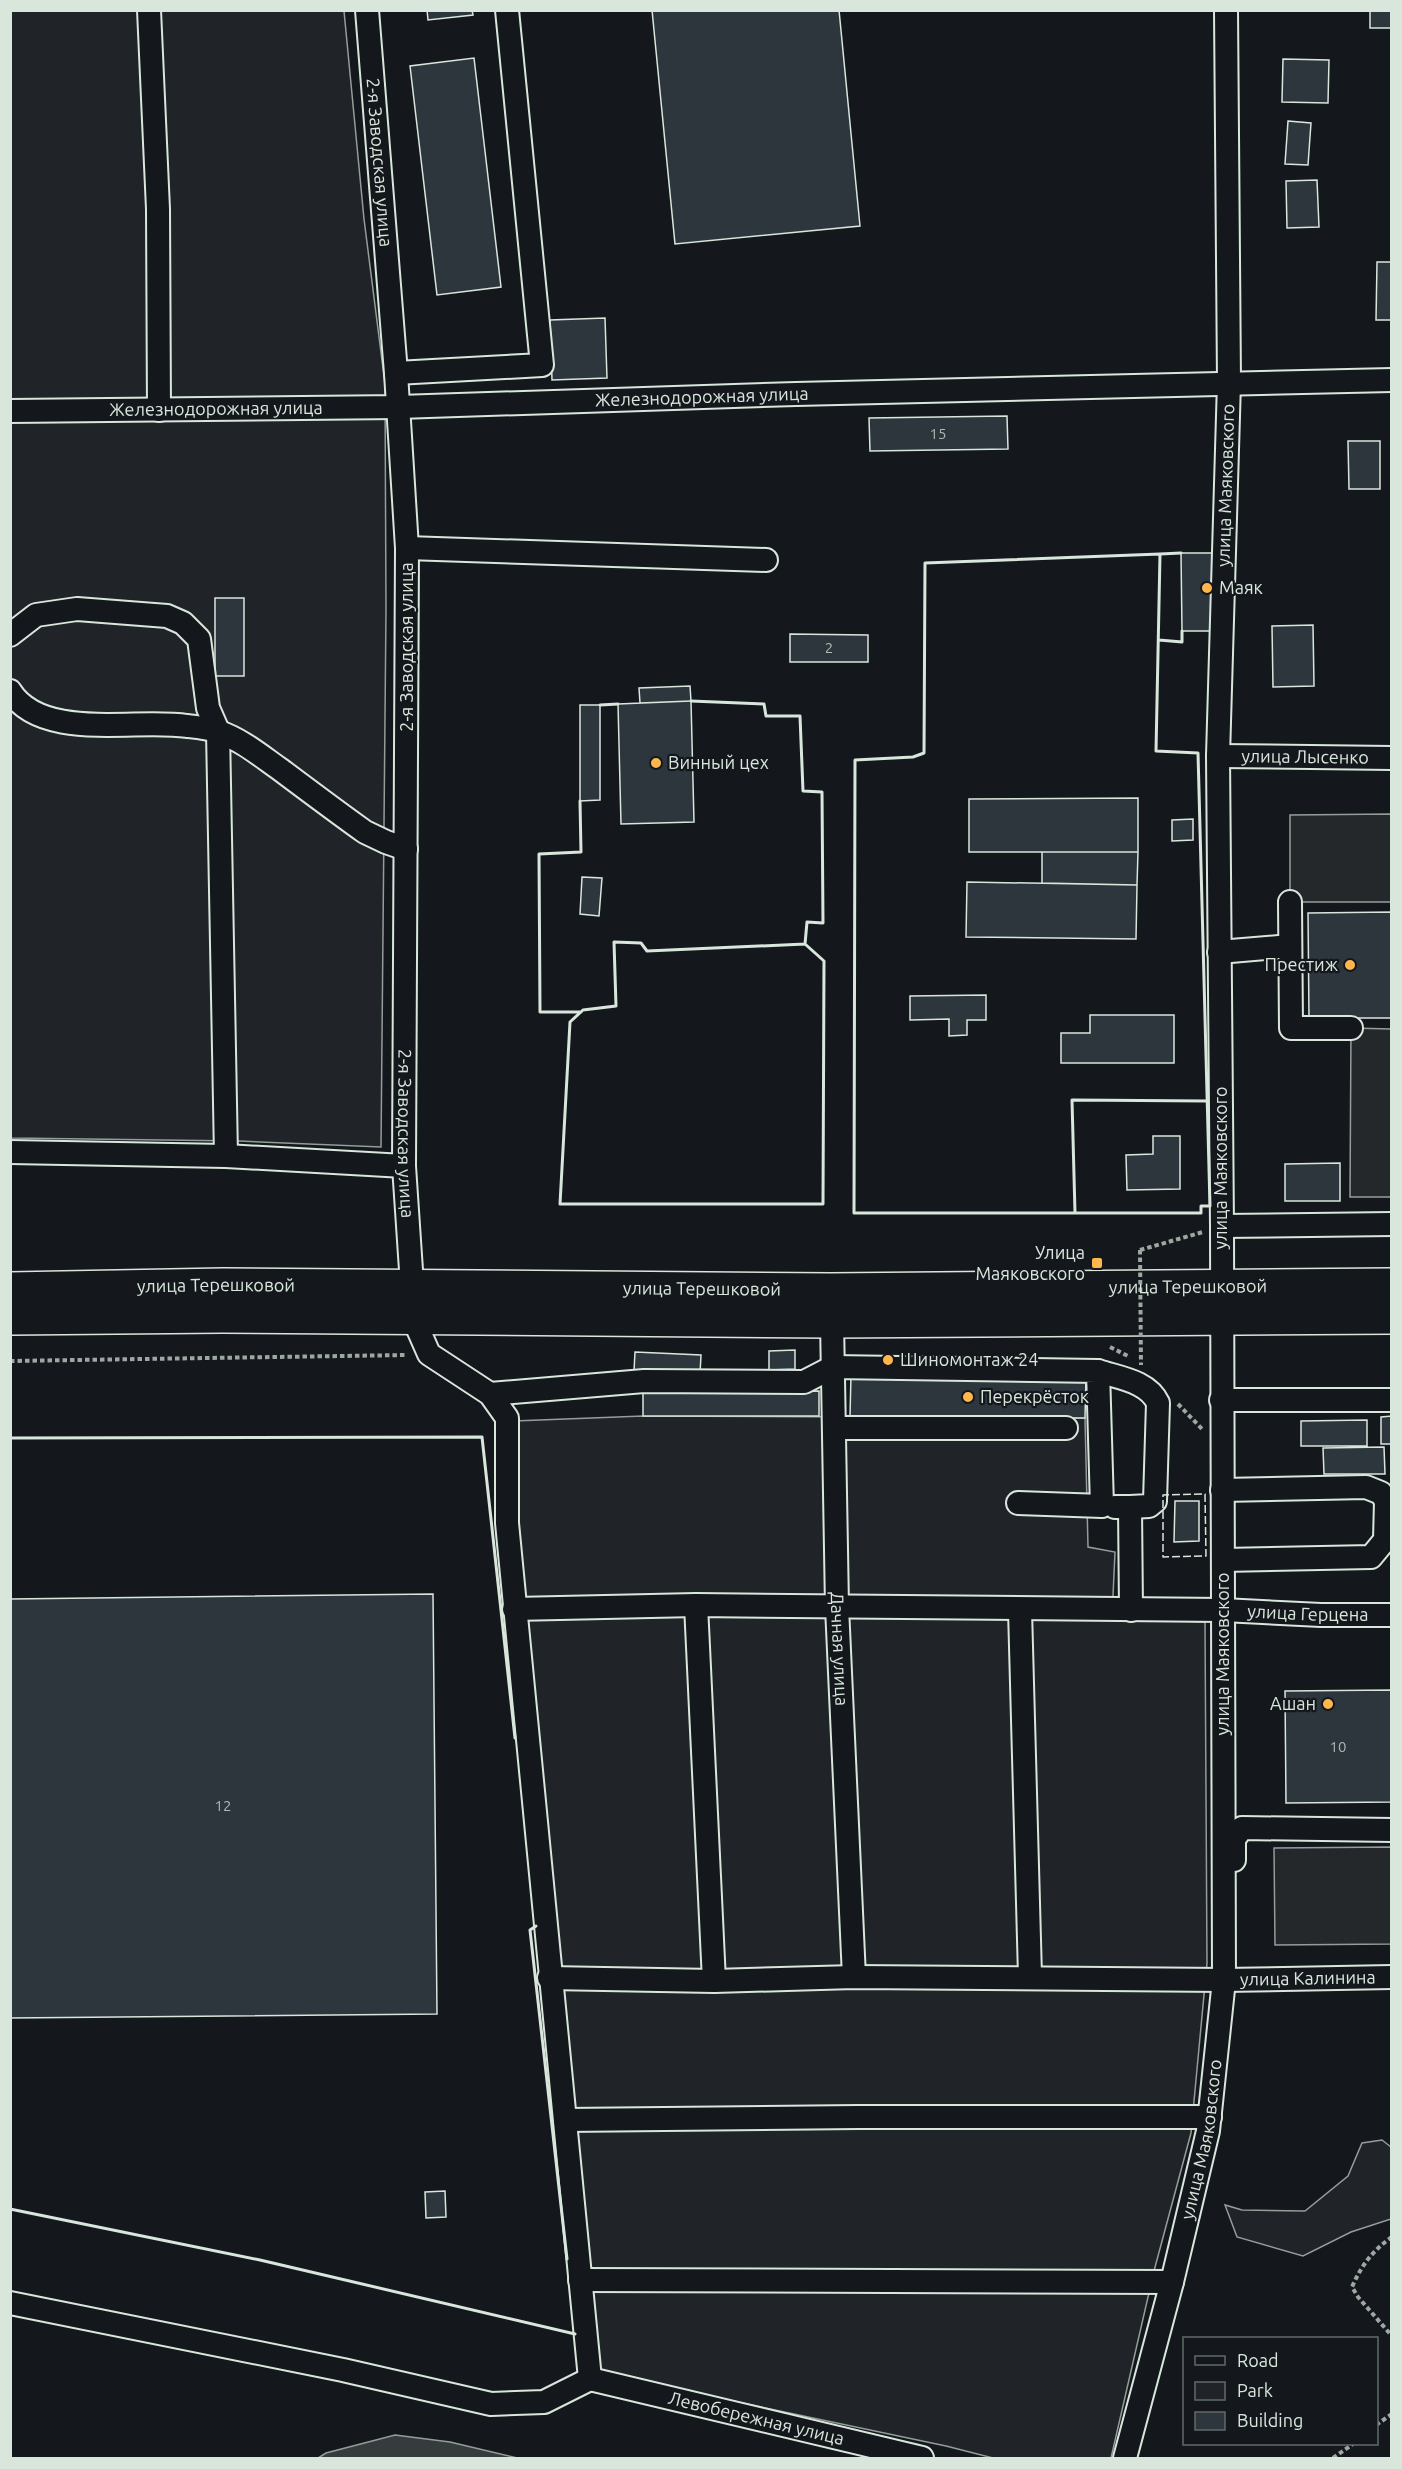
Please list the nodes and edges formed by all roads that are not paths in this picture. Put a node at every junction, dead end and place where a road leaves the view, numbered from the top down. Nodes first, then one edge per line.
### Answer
1 (149, 10) edge
2 (367, 10) edge
3 (507, 10) edge
4 (1226, 10) edge
5 (396, 373) junction
6 (1392, 380) edge
7 (1229, 382) junction
8 (399, 407) junction
9 (159, 410) junction
10 (10, 411) edge
11 (407, 548) junction
12 (766, 560) dead end
13 (10, 635) edge
14 (10, 691) edge
15 (218, 731) junction
16 (1218, 756) junction
17 (1392, 758) edge
18 (406, 849) junction
19 (1290, 902) dead end
20 (1290, 946) junction
21 (1220, 952) junction
22 (1351, 1028) dead end
23 (10, 1152) edge
24 (226, 1156) junction
25 (404, 1166) junction
26 (1392, 1224) edge
27 (1222, 1226) junction
28 (412, 1285) junction
29 (1392, 1285) edge
30 (1222, 1286) junction
31 (10, 1289) edge
32 (416, 1317) junction
33 (1392, 1317) edge
34 (10, 1318) edge
35 (1222, 1318) junction
36 (832, 1321) junction
37 (833, 1367) junction
38 (1098, 1371) junction
39 (490, 1394) junction
40 (1221, 1400) junction
41 (1392, 1400) edge
42 (834, 1428) junction
43 (1066, 1428) dead end
44 (1222, 1490) junction
45 (1018, 1503) dead end
46 (1102, 1506) junction
47 (1130, 1507) junction
48 (1223, 1560) junction
49 (696, 1605) junction
50 (837, 1607) junction
51 (514, 1609) junction
52 (1020, 1610) junction
53 (1131, 1610) junction
54 (1223, 1610) junction
55 (1392, 1615) edge
56 (1392, 1830) edge
57 (1223, 1947) junction
58 (1030, 1976) junction
59 (854, 1977) junction
60 (1392, 1977) edge
61 (549, 1978) junction
62 (1224, 1980) junction
63 (714, 1981) junction
64 (1210, 2117) junction
65 (565, 2120) junction
66 (580, 2280) junction
67 (1172, 2282) junction
68 (10, 2303) edge
69 (590, 2379) junction
70 (922, 2458) edge
71 (1125, 2458) edge

1 - 9 street
2 - 5 street, 2-я Заводская улица
3 - 5 street
4 - 7 street, улица Маяковского
5 - 8 street, 2-я Заводская улица
6 - 7 street, Железнодорожная улица
7 - 8 street, Железнодорожная улица
7 - 16 street, улица Маяковского
8 - 9 street, Железнодорожная улица
8 - 11 street, 2-я Заводская улица
9 - 10 street, Железнодорожная улица
11 - 12 street
11 - 18 street, 2-я Заводская улица
13 - 15 street
14 - 15 street
15 - 18 street
15 - 24 street
16 - 17 street, улица Лысенко
16 - 21 street, улица Маяковского
18 - 25 street, 2-я Заводская улица
19 - 20 street
20 - 21 street
20 - 22 street
21 - 27 street, улица Маяковского
23 - 24 street
24 - 25 street
25 - 28 street, 2-я Заводская улица
26 - 27 street
27 - 30 street, улица Маяковского
28 - 30 highway, улица Терешковой
28 - 31 highway, улица Терешковой
28 - 32 street, 2-я Заводская улица
29 - 30 highway, улица Терешковой
30 - 35 street, улица Маяковского
32 - 34 highway, улица Терешковой
32 - 36 highway, улица Терешковой
32 - 39 street, 2-я Заводская улица
33 - 35 highway, улица Терешковой
35 - 36 highway, улица Терешковой
35 - 40 street, улица Маяковского
36 - 37 street, Дачная улица
37 - 38 street
37 - 39 street
37 - 42 street, Дачная улица
38 - 46 street
38 - 47 street
39 - 51 street
40 - 41 street
40 - 44 street, улица Маяковского
42 - 43 street
42 - 50 street, Дачная улица
44 - 48 street, улица Маяковского
44 - 48 street
45 - 46 street
46 - 47 street
47 - 53 street
48 - 54 street, улица Маяковского
49 - 50 street, улица Герцена
49 - 51 street, улица Герцена
49 - 63 street
50 - 52 street, улица Герцена
50 - 59 street, Дачная улица
51 - 61 street
52 - 53 street, улица Герцена
52 - 58 street
53 - 54 street, улица Герцена
54 - 55 street, улица Герцена
54 - 57 street, улица Маяковского
56 - 57 street
57 - 62 street, улица Маяковского
58 - 59 street, улица Калинина
58 - 62 street, улица Калинина
59 - 63 street, улица Калинина
60 - 62 street, улица Калинина
61 - 63 street, улица Калинина
61 - 65 street
62 - 64 street, улица Маяковского
64 - 65 street
64 - 67 street, улица Маяковского
65 - 66 street
66 - 67 street
66 - 69 street
67 - 71 street, улица Маяковского
68 - 69 street
69 - 70 street, Левобережная улица

